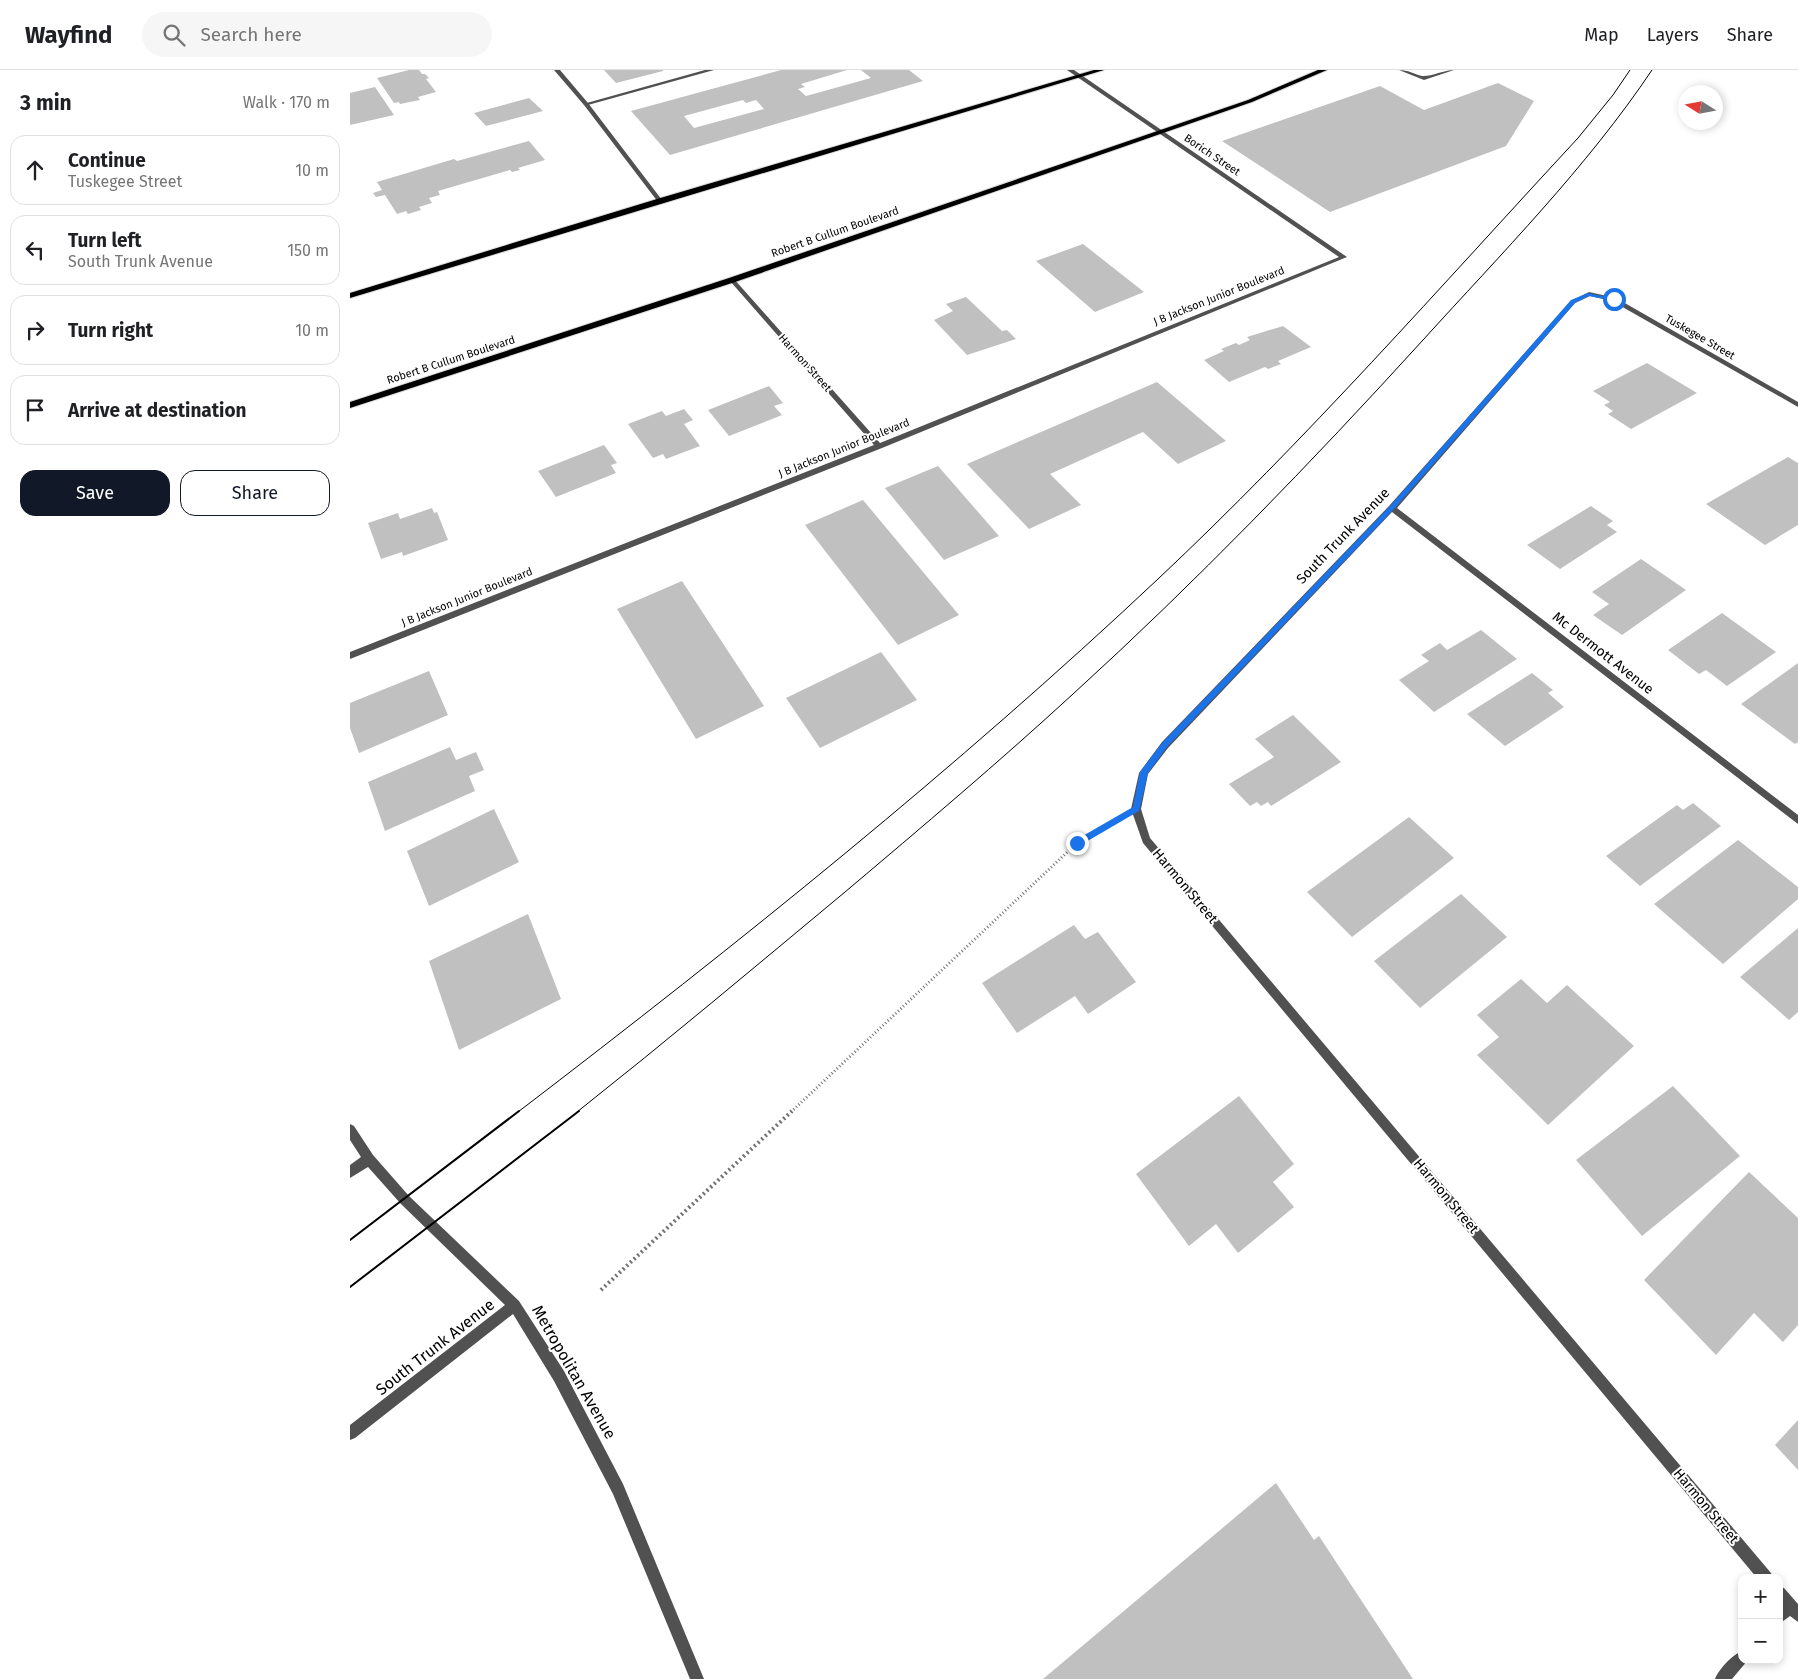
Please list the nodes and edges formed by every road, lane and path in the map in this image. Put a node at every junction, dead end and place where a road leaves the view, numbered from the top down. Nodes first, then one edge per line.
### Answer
1 (557, 70) edge
2 (711, 70) edge
3 (1070, 70) edge
4 (1101, 70) edge
5 (1324, 70) edge
6 (1402, 70) edge
7 (1451, 70) edge
8 (1080, 77) junction
9 (586, 104) junction
10 (1159, 132) junction
11 (660, 201) junction
12 (1344, 256) joint
13 (732, 280) junction
14 (1588, 294) joint
15 (350, 296) edge
16 (350, 405) edge
17 (1798, 406) edge
18 (879, 446) junction
19 (1392, 508) junction
20 (350, 656) edge
21 (1136, 809) junction
22 (1798, 820) edge
23 (350, 1130) edge
24 (370, 1159) junction
25 (350, 1172) edge
26 (601, 1290) dead end
27 (515, 1305) junction
28 (350, 1433) edge
29 (1763, 1574) edge
30 (1783, 1598) edge
31 (1794, 1610) edge
32 (1738, 1662) edge
33 (697, 1679) edge
34 (1722, 1679) edge

1 - 9 street
2 - 9 street
3 - 8 street, Borich Street
4 - 8 main road
5 - 10 main road, Robert B Cullum Boulevard
6 - 7 street
8 - 10 street, Borich Street
8 - 11 main road
9 - 11 street
10 - 12 street, Borich Street
10 - 13 main road, Robert B Cullum Boulevard
11 - 15 main road
12 - 18 street, J B Jackson Junior Boulevard
13 - 16 main road, Robert B Cullum Boulevard
13 - 18 street, Harmon Street
14 - 17 street, Tuskegee Street
14 - 19 street, South Trunk Avenue
18 - 20 street, J B Jackson Junior Boulevard
19 - 21 street, South Trunk Avenue
19 - 22 street, Mc Dermott Avenue
21 - 26 path
21 - 29 street, Harmon Street
23 - 24 street, Metropolitan Avenue
24 - 25 street
24 - 27 street, Metropolitan Avenue
27 - 28 street, South Trunk Avenue
27 - 33 street, Metropolitan Avenue
30 - 31 street
32 - 34 street

